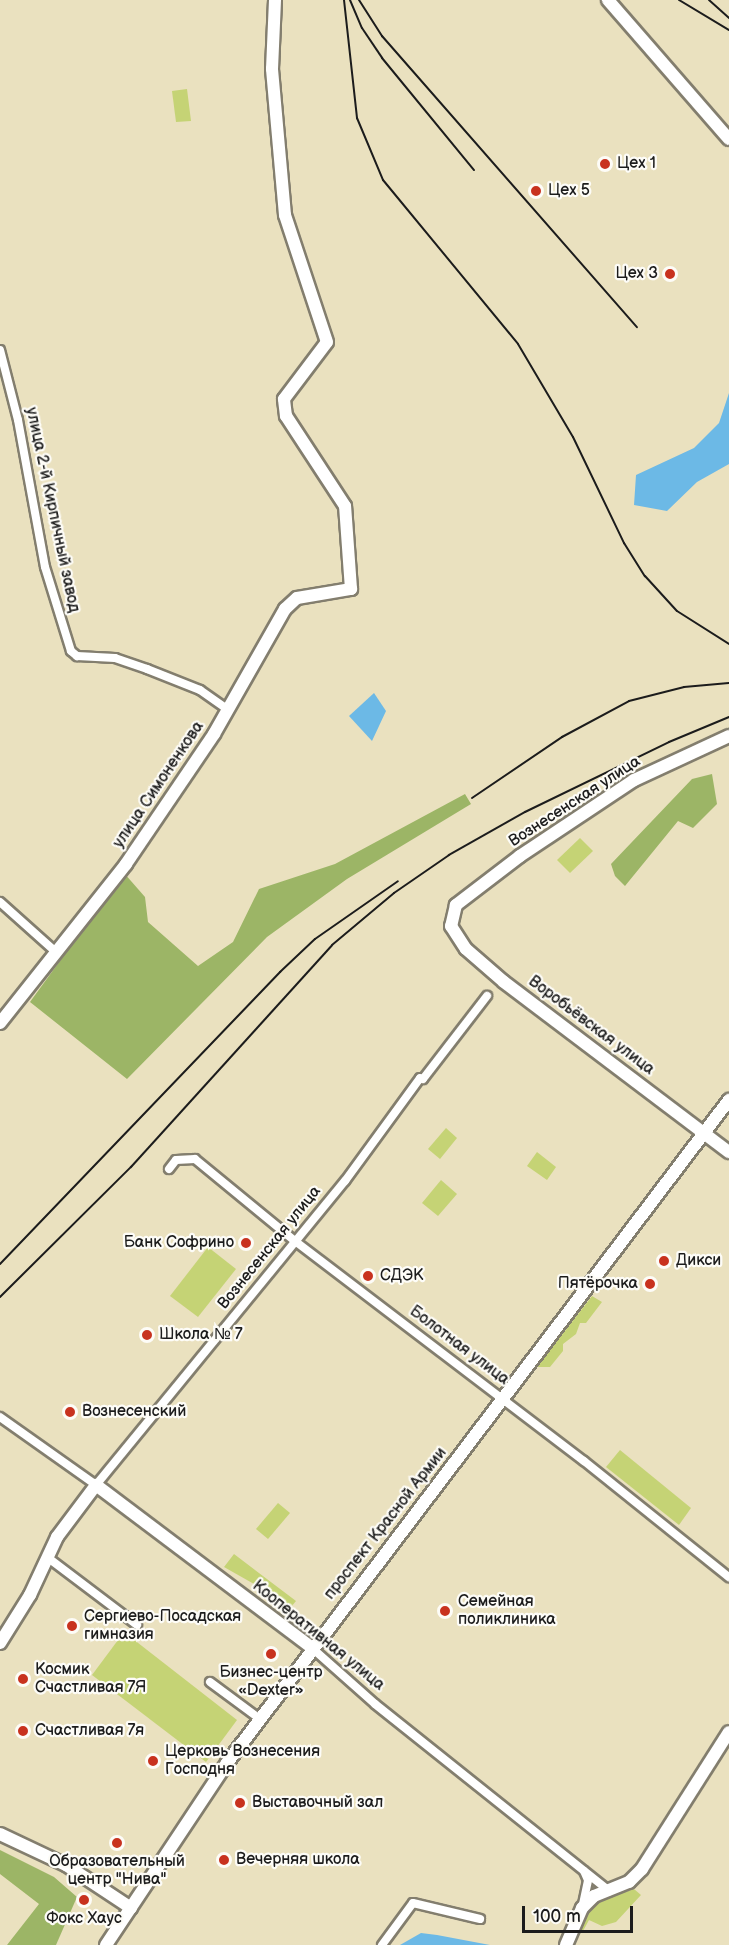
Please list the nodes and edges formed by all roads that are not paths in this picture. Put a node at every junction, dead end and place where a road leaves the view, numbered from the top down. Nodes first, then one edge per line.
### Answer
1 (275, 0) edge
2 (608, 0) edge
3 (729, 139) edge
4 (0, 350) edge
5 (227, 709) junction
6 (729, 736) edge
7 (0, 902) edge
8 (452, 915) joint
9 (56, 952) junction
10 (487, 996) dead end
11 (0, 1023) edge
12 (729, 1100) edge
13 (729, 1108) edge
14 (706, 1133) junction
15 (729, 1152) edge
16 (169, 1169) dead end
17 (295, 1241) junction
18 (502, 1398) junction
19 (0, 1417) edge
20 (96, 1485) junction
21 (47, 1557) junction
22 (729, 1577) edge
23 (136, 1625) dead end
24 (0, 1643) edge
25 (312, 1648) junction
26 (210, 1682) dead end
27 (260, 1719) junction
28 (729, 1732) edge
29 (0, 1834) edge
30 (581, 1867) junction
31 (609, 1891) junction
32 (130, 1908) junction
33 (582, 1908) junction
34 (480, 1919) dead end
35 (106, 1945) edge
36 (382, 1945) edge
37 (566, 1945) edge

1 - 5 street, улица Симоненкова
2 - 3 street
4 - 5 street, улица 2-й Кирпичный завод
5 - 9 street, улица Симоненкова
6 - 8 street, Вознесенская улица
7 - 9 street
8 - 14 street, Воробьёвская улица
9 - 11 street, улица Симоненкова
10 - 17 street, Вознесенская улица
12 - 14 street, проспект Красной Армии
13 - 14 street, проспект Красной Армии
14 - 15 street, Воробьёвская улица
14 - 18 street, проспект Красной Армии
16 - 17 street, Болотная улица
17 - 18 street, Болотная улица
17 - 20 street, Вознесенская улица
18 - 22 street, Болотная улица
18 - 25 street, проспект Красной Армии
19 - 20 street, Кооперативная улица
20 - 21 street, Вознесенская улица
20 - 25 street, Кооперативная улица
21 - 23 street
21 - 24 street, Вознесенская улица
25 - 27 street, проспект Красной Армии
25 - 30 street, Кооперативная улица
26 - 27 street
27 - 32 street, проспект Красной Армии
28 - 31 street
29 - 32 street
30 - 31 street, Кооперативная улица
30 - 33 street
31 - 33 street
32 - 35 street, проспект Красной Армии
33 - 37 street
34 - 36 street

